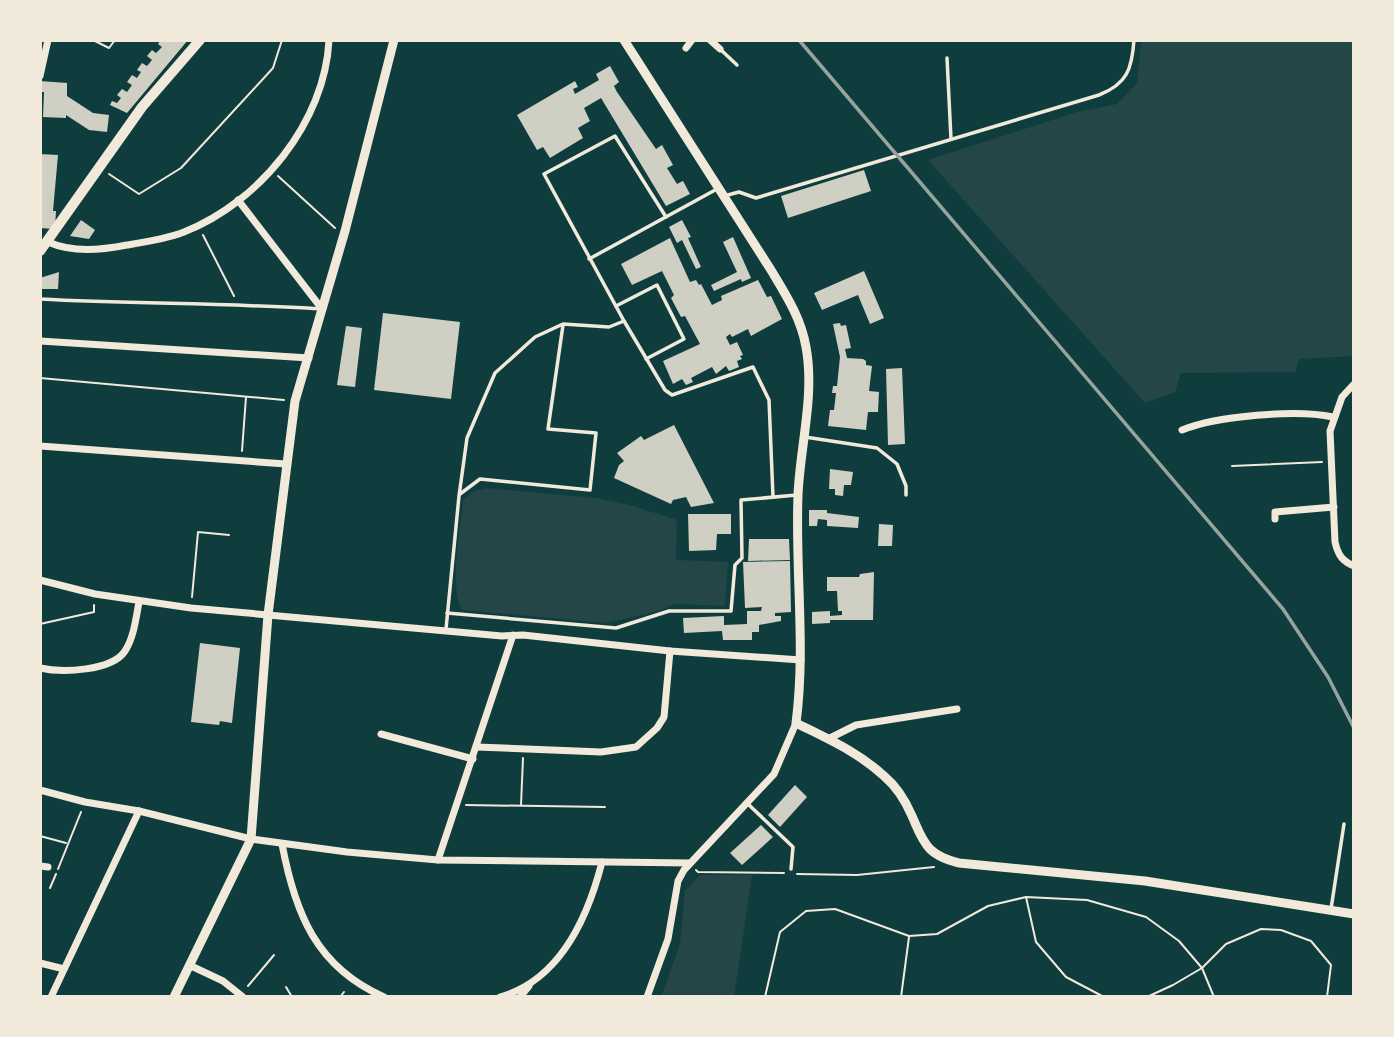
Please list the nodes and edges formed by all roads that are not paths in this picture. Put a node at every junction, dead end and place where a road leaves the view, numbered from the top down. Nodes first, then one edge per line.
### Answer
1 (48, 40) edge
2 (201, 40) edge
3 (329, 40) edge
4 (394, 40) edge
5 (624, 40) edge
6 (692, 40) edge
7 (710, 40) edge
8 (1134, 40) edge
9 (686, 48) dead end
10 (720, 49) joint
11 (947, 58) dead end
12 (737, 65) dead end
13 (40, 76) edge
14 (951, 139) junction
15 (720, 193) junction
16 (238, 200) junction
17 (666, 217) junction
18 (48, 242) junction
19 (40, 251) edge
20 (589, 259) junction
21 (40, 299) edge
22 (616, 306) junction
23 (322, 309) junction
24 (624, 321) junction
25 (563, 324) junction
26 (40, 341) edge
27 (309, 358) junction
28 (646, 359) junction
29 (1354, 384) edge
30 (1334, 417) junction
31 (1182, 430) dead end
32 (803, 436) junction
33 (40, 446) edge
34 (286, 464) junction
35 (798, 495) junction
36 (906, 495) dead end
37 (459, 496) junction
38 (773, 497) junction
39 (1334, 507) junction
40 (1275, 519) dead end
41 (1354, 566) edge
42 (40, 580) edge
43 (139, 602) junction
44 (447, 613) junction
45 (268, 615) junction
46 (446, 631) junction
47 (513, 635) junction
48 (670, 651) junction
49 (801, 660) junction
50 (40, 668) edge
51 (957, 709) dead end
52 (796, 723) junction
53 (380, 734) dead end
54 (830, 738) junction
55 (477, 747) junction
56 (473, 759) junction
57 (40, 790) edge
58 (748, 804) junction
59 (139, 811) junction
60 (1344, 824) dead end
61 (250, 839) junction
62 (282, 844) junction
63 (438, 860) junction
64 (602, 862) junction
65 (690, 863) junction
66 (791, 869) dead end
67 (1331, 911) junction
68 (1354, 914) edge
69 (40, 963) edge
70 (188, 965) junction
71 (64, 969) junction
72 (531, 982) junction
73 (242, 995) edge
74 (51, 997) edge
75 (174, 997) edge
76 (384, 997) edge
77 (500, 997) edge
78 (520, 997) edge
79 (647, 997) edge

1 - 13 street
2 - 18 main road
3 - 16 street
4 - 23 street
5 - 15 street
6 - 9 street
7 - 10 street
8 - 14 lane
10 - 12 lane
11 - 14 lane
14 - 15 lane
15 - 17 lane
15 - 32 street
16 - 18 street
16 - 23 street
17 - 20 lane
17 - 20 lane
18 - 19 main road
20 - 22 lane
21 - 23 lane
22 - 24 lane
22 - 28 lane
23 - 27 street
24 - 25 lane
24 - 28 lane
25 - 37 lane
25 - 37 lane
26 - 27 street
27 - 34 street
28 - 38 lane
29 - 30 street
30 - 31 street
30 - 39 street
32 - 35 street
32 - 36 lane
33 - 34 street
34 - 45 street
35 - 38 lane
35 - 49 street
37 - 44 lane
38 - 44 lane
39 - 40 street
39 - 41 street
42 - 43 street
43 - 45 street
43 - 50 street
44 - 46 lane
45 - 46 street
45 - 61 street
46 - 47 street
47 - 48 street
47 - 55 street
48 - 49 street
48 - 55 street
49 - 52 street
51 - 54 street
52 - 54 street
52 - 58 street
53 - 56 street
54 - 67 street
55 - 56 street
56 - 63 street
57 - 59 street
58 - 65 street
58 - 66 lane
59 - 61 street
59 - 71 street
60 - 67 lane
61 - 62 street
61 - 70 street
62 - 63 street
62 - 76 street
63 - 64 street
64 - 65 street
64 - 72 street
65 - 79 street
67 - 68 street
69 - 71 street
70 - 73 street
70 - 75 street
71 - 74 street
72 - 77 street
72 - 78 street

